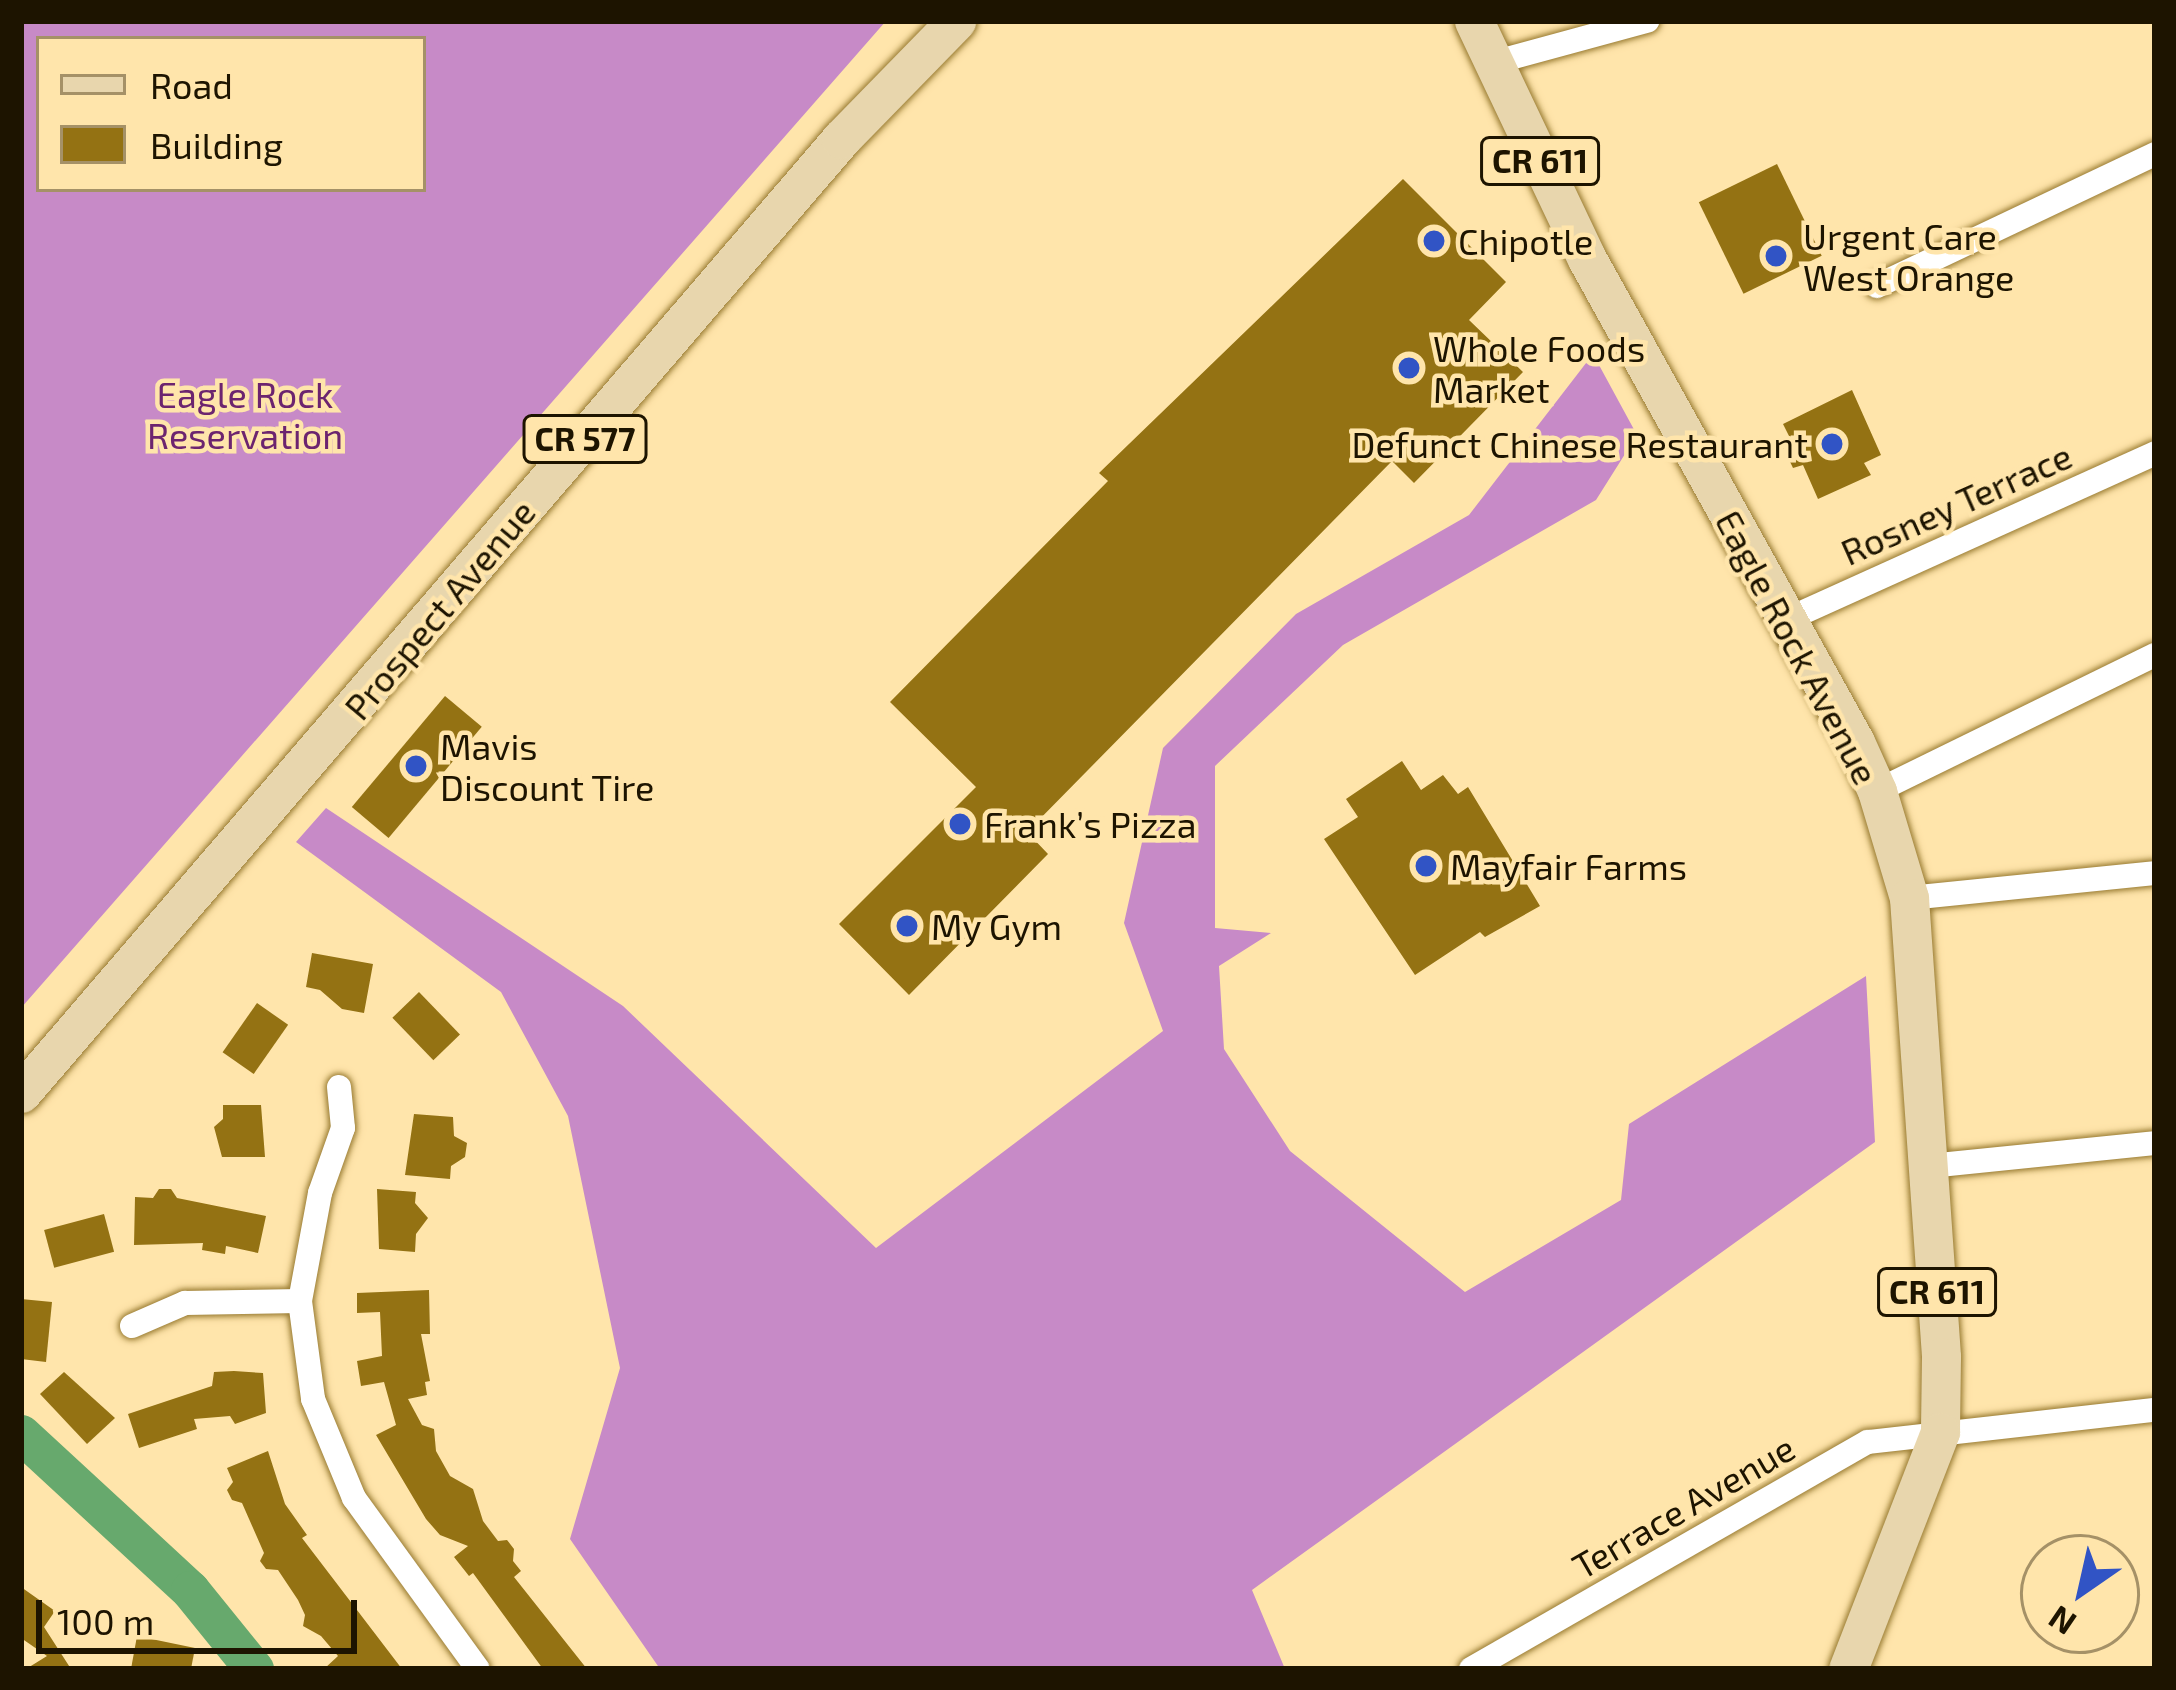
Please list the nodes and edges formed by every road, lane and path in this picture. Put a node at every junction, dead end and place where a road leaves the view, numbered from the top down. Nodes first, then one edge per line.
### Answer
1 (956, 21) edge
2 (1474, 21) edge
3 (1647, 21) edge
4 (1492, 63) junction
5 (2155, 154) edge
6 (1877, 286) dead end
7 (2155, 453) edge
8 (1787, 619) junction
9 (2155, 655) edge
10 (1876, 791) junction
11 (2155, 873) edge
12 (1909, 898) junction
13 (338, 1087) dead end
14 (21, 1093) edge
15 (2155, 1143) edge
16 (1929, 1166) junction
17 (300, 1300) junction
18 (132, 1327) dead end
19 (2155, 1410) edge
20 (1940, 1432) junction
21 (478, 1669) edge
22 (1471, 1669) edge
23 (1848, 1669) edge

1 - 14 main road, Prospect Avenue / CR 577
2 - 4 main road, Eagle Rock Avenue / CR 611
3 - 4 street
4 - 8 main road, Eagle Rock Avenue / CR 611
5 - 6 street
7 - 8 street, Rosney Terrace
8 - 10 main road, Eagle Rock Avenue / CR 611
9 - 10 street
10 - 12 main road, Eagle Rock Avenue / CR 611
11 - 12 street
12 - 16 main road, Eagle Rock Avenue / CR 611
13 - 17 street
15 - 16 street
16 - 20 main road, Eagle Rock Avenue / CR 611
17 - 18 street
17 - 21 street
19 - 20 street, Terrace Avenue
20 - 22 street, Terrace Avenue
20 - 23 main road, Eagle Rock Avenue / CR 611

